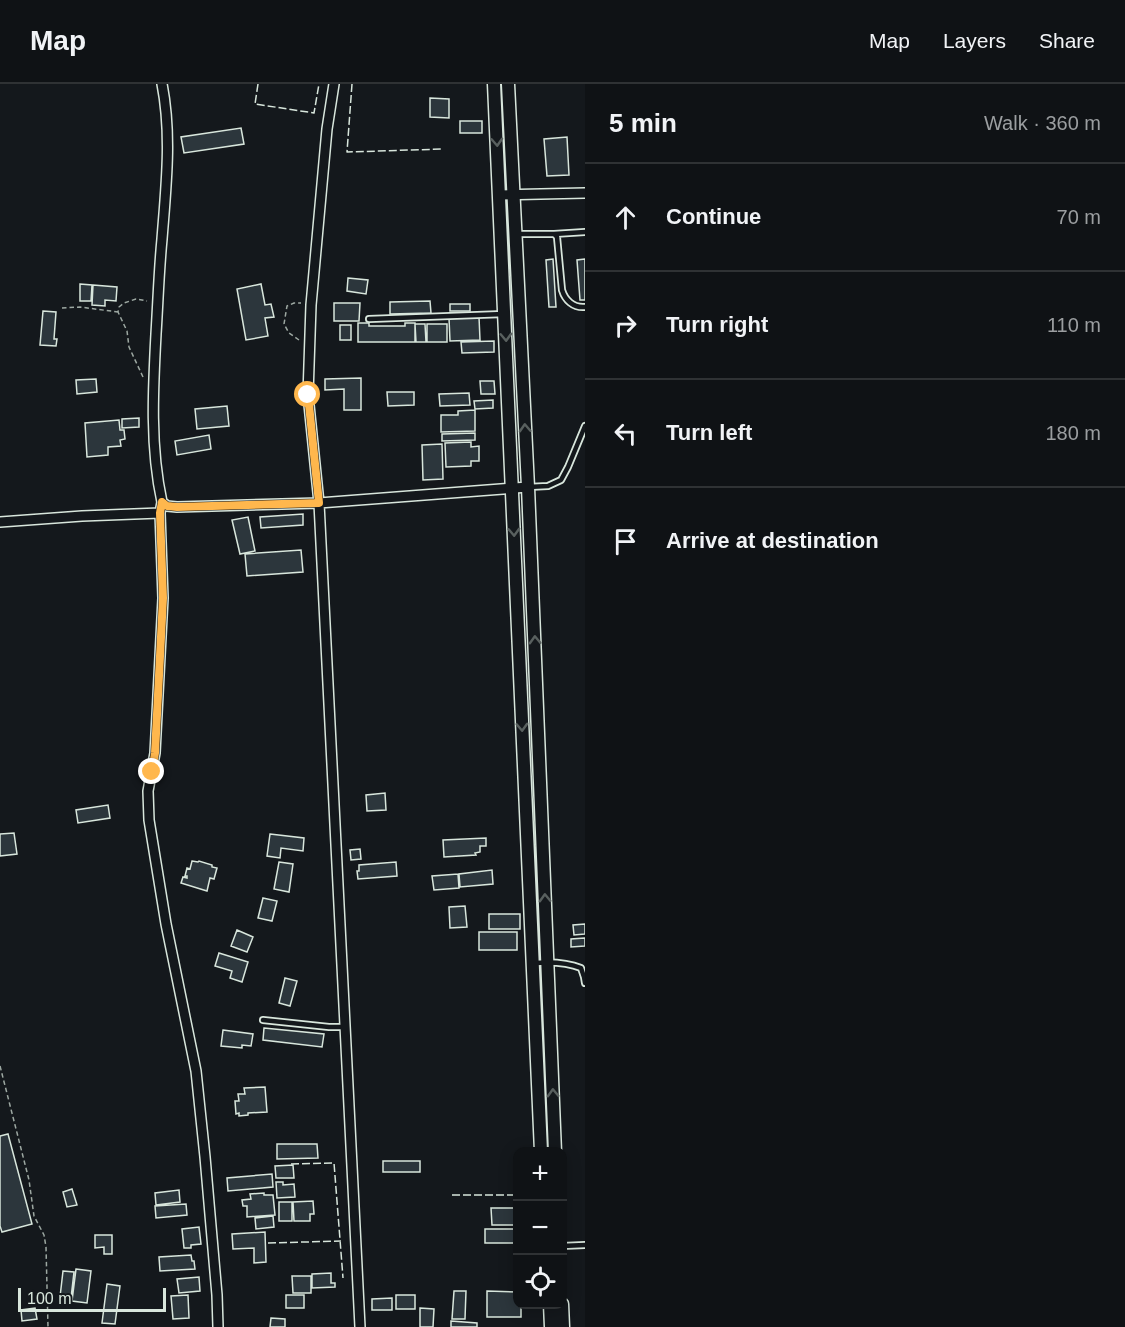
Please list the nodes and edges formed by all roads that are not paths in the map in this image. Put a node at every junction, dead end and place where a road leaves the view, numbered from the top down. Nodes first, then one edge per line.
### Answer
1 (162, 84) edge
2 (334, 84) edge
3 (494, 84) edge
4 (508, 84) edge
5 (585, 193) edge
6 (500, 195) junction
7 (513, 195) junction
8 (585, 232) edge
9 (515, 234) junction
10 (554, 234) junction
11 (585, 307) edge
12 (505, 314) junction
13 (369, 319) dead end
14 (585, 426) edge
15 (528, 487) junction
16 (512, 488) junction
17 (162, 502) junction
18 (319, 503) junction
19 (160, 513) junction
20 (0, 522) edge
21 (548, 962) junction
22 (532, 963) junction
23 (583, 966) edge
24 (585, 983) edge
25 (263, 1020) dead end
26 (345, 1027) junction
27 (541, 1147) edge
28 (555, 1147) edge
29 (585, 1245) edge
30 (567, 1246) edge
31 (550, 1309) edge
32 (562, 1309) edge
33 (218, 1327) edge
34 (360, 1327) edge
35 (551, 1327) edge
36 (562, 1327) edge

1 - 17 street
2 - 18 street
3 -> 6 street
4 - 7 street
5 - 7 street
6 - 7 street
6 - 12 street
7 - 9 street
8 - 10 lane
9 - 10 lane
15 -> 9 street
10 - 11 lane
12 - 13 lane
12 -> 16 street
14 - 15 lane
15 - 16 street
21 -> 15 street
16 - 18 street
16 -> 22 street
17 - 18 street
17 - 19 street
18 - 26 street
19 - 20 street
19 - 33 street
21 - 22 lane
21 - 23 lane
28 -> 21 street
22 - 27 street
23 - 24 lane
25 - 26 lane
26 - 34 street
29 - 30 lane
31 - 35 street
32 - 36 street

